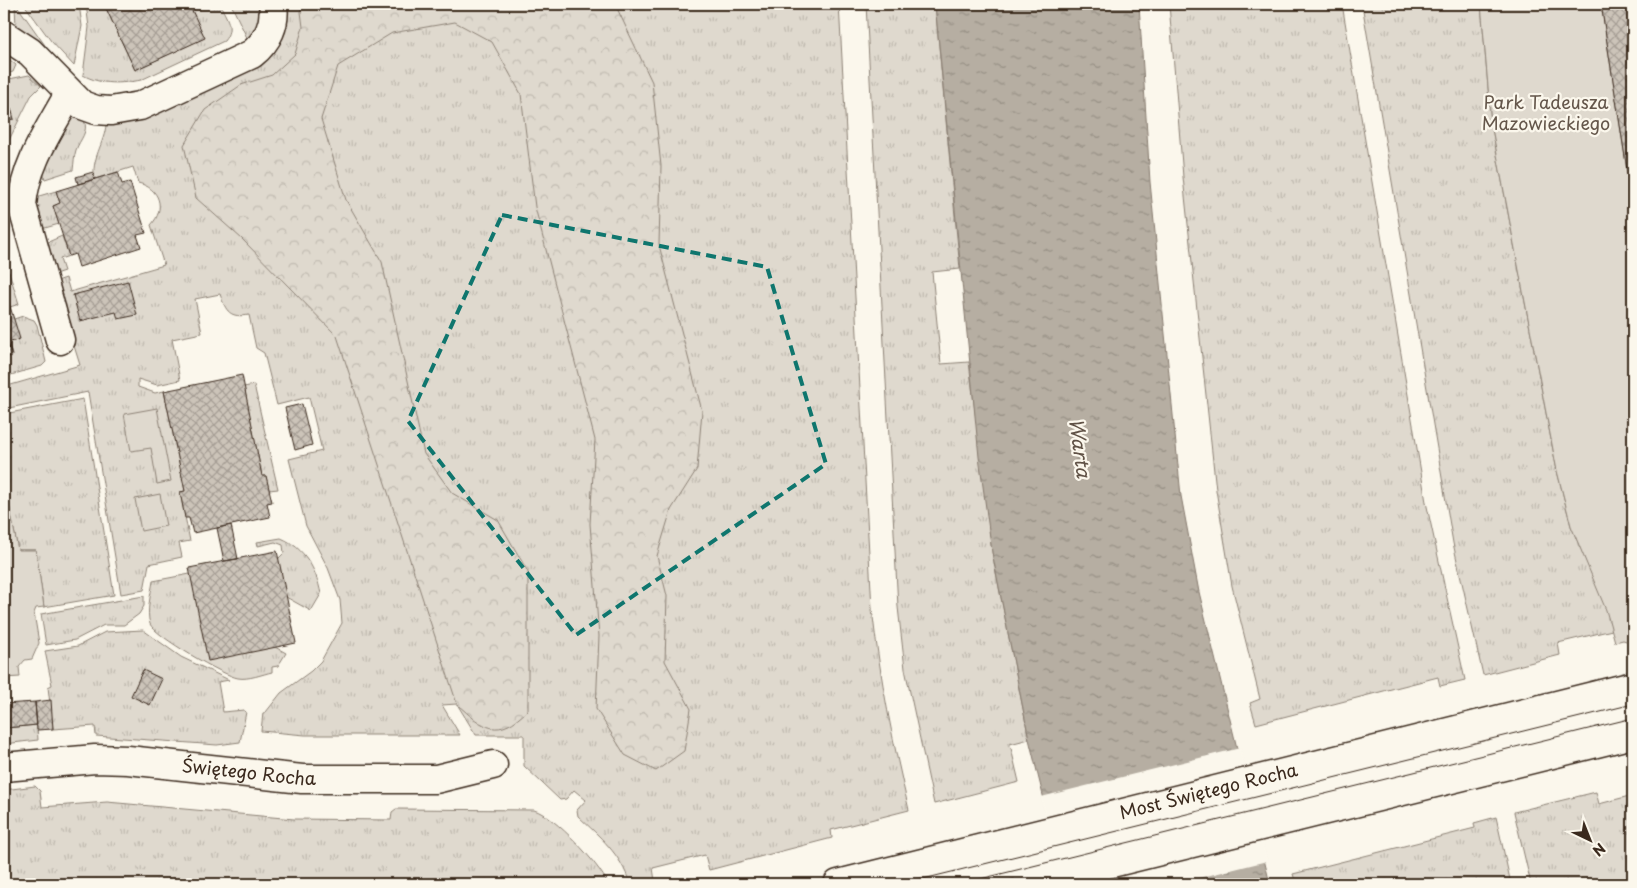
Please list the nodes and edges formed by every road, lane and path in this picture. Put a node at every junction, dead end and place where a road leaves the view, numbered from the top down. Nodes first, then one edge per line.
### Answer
1 (273, 4) edge
2 (4, 35) edge
3 (69, 94) junction
4 (60, 340) dead end
5 (1633, 686) edge
6 (1633, 694) edge
7 (1633, 711) edge
8 (1588, 722) junction
9 (1633, 724) edge
10 (1633, 734) edge
11 (493, 765) dead end
12 (4, 767) edge
13 (838, 884) edge
14 (934, 884) edge
15 (1027, 884) edge

1 - 3 street
2 - 3 street
3 - 4 street
5 - 8 street
6 - 8 street
7 - 8 street
8 - 9 street
8 - 10 street
8 - 13 street, Most Świętego Rocha
8 - 14 street
8 - 15 street
11 - 12 street, Świętego Rocha

